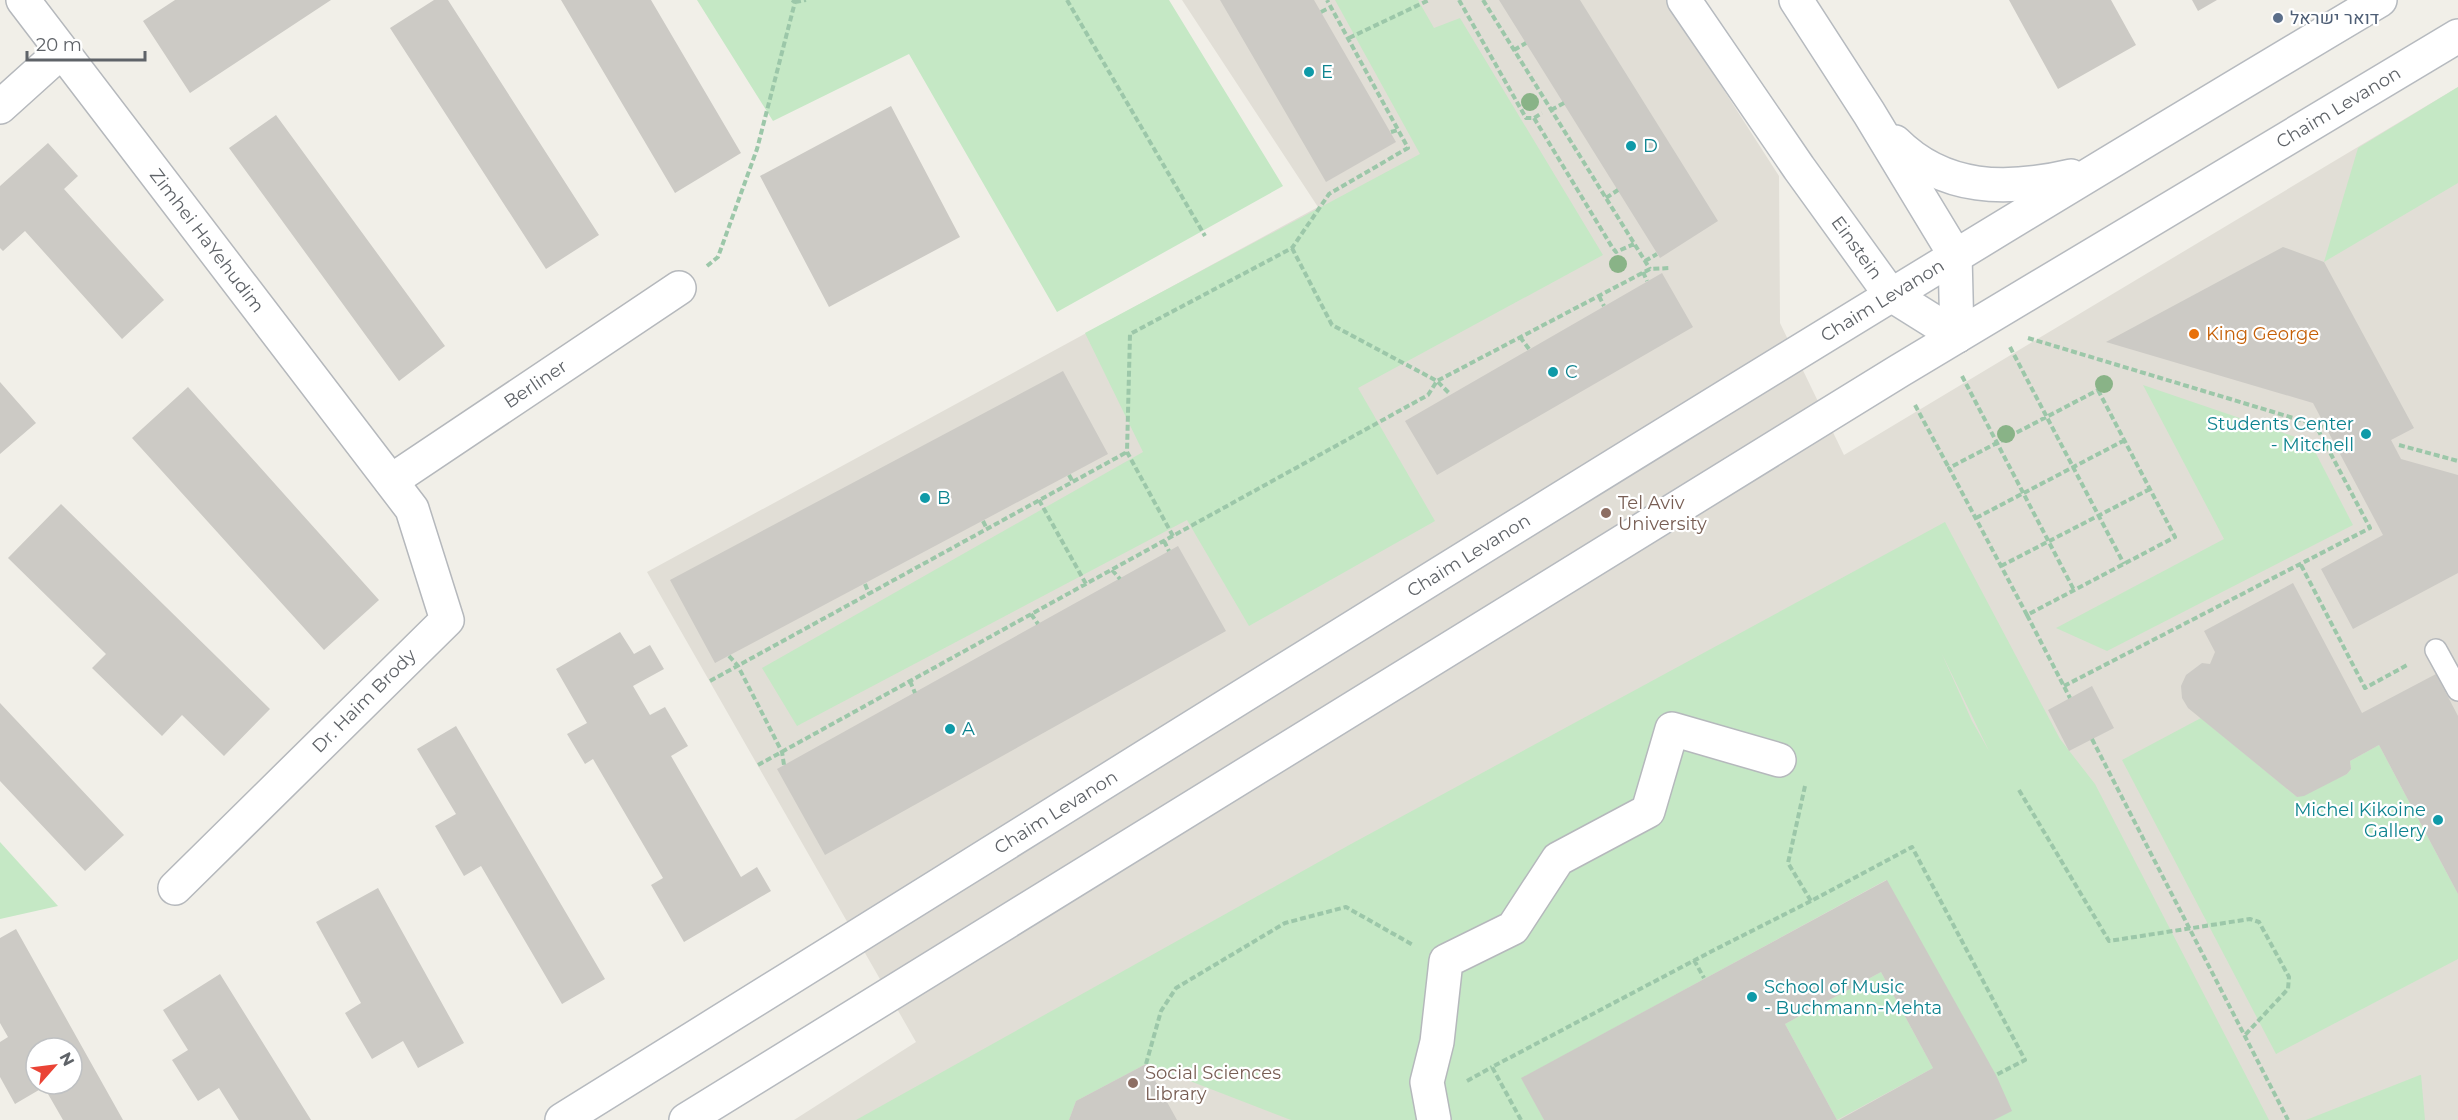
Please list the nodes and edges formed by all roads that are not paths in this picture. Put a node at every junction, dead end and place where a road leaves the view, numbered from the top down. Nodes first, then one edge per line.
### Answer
1 (1684, 0) edge
2 (1796, 0) edge
3 (2380, 0) edge
4 (36, 4) edge
5 (2458, 36) edge
6 (61, 52) junction
7 (0, 107) edge
8 (1869, 113) junction
9 (2093, 171) junction
10 (1955, 255) junction
11 (679, 288) road end
12 (1890, 294) junction
13 (1958, 336) junction
14 (391, 481) junction
15 (2436, 650) road end
16 (2458, 690) edge
17 (1779, 760) road end
18 (175, 888) dead end
19 (562, 1120) edge
20 (686, 1120) edge
21 (1434, 1120) edge

1 - 12 main road, Einstein
2 - 8 main road
3 - 9 main road, Chaim Levanon
4 - 6 main road, Zimhei HaYehudim
5 - 13 main road, Chaim Levanon
6 - 7 main road
6 - 14 main road, Zimhei HaYehudim
8 - 9 main road
8 - 10 main road
9 - 10 main road, Chaim Levanon
10 - 12 main road, Chaim Levanon
10 - 13 main road
11 - 14 main road, Berliner
12 - 13 main road, Einstein
12 - 19 main road, Chaim Levanon
13 - 20 main road, Chaim Levanon
14 - 18 main road, Dr. Haim Brody
15 - 16 lane
17 - 21 main road

